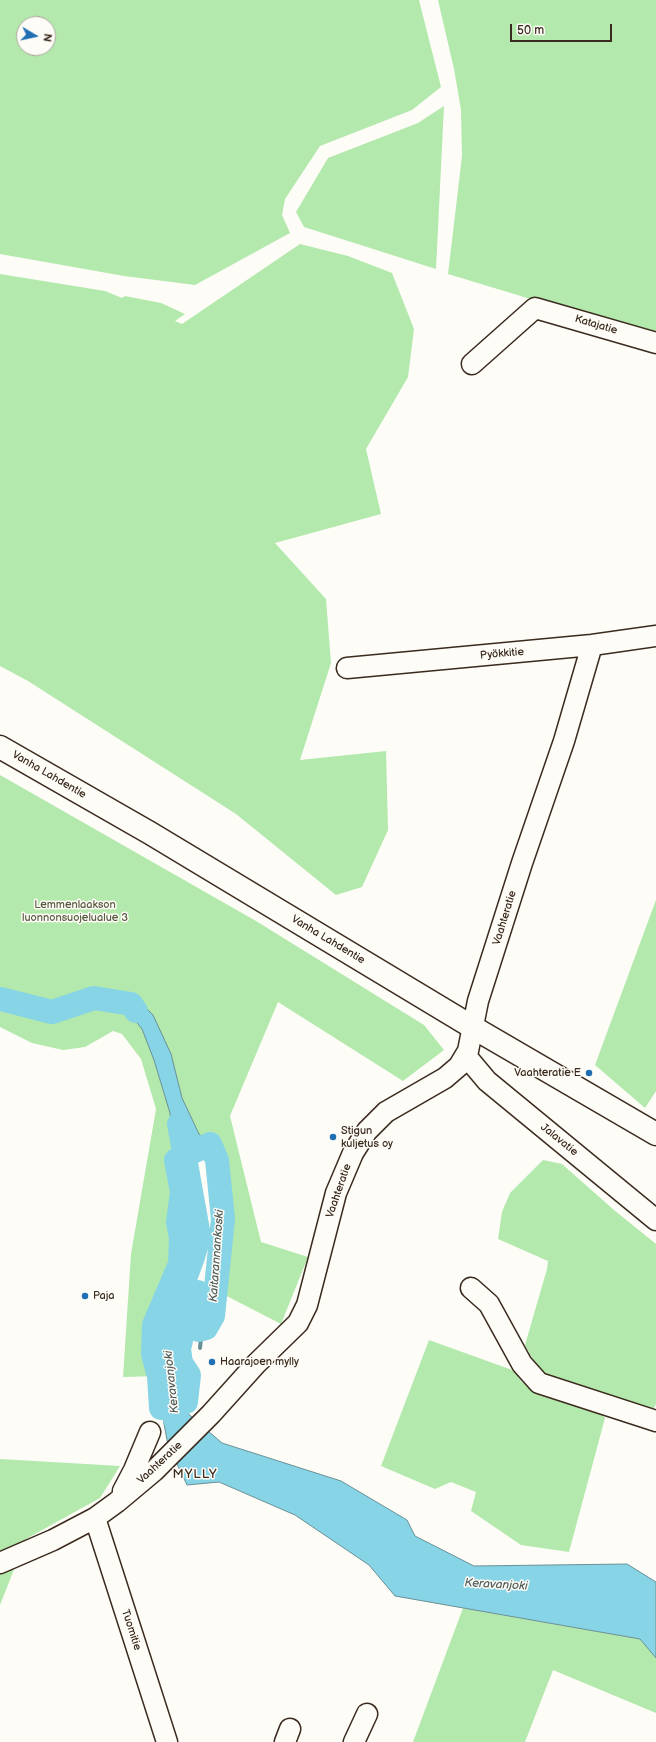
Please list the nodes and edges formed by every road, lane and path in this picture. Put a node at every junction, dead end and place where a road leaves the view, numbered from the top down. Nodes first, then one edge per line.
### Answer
1 (656, 343) edge
2 (472, 364) dead end
3 (656, 636) edge
4 (592, 645) junction
5 (347, 668) dead end
6 (0, 747) edge
7 (474, 1028) junction
8 (466, 1056) junction
9 (656, 1134) edge
10 (656, 1220) edge
11 (471, 1288) dead end
12 (656, 1421) edge
13 (150, 1432) dead end
14 (117, 1502) junction
15 (95, 1518) junction
16 (0, 1563) edge
17 (367, 1714) dead end
18 (167, 1742) edge
19 (354, 1742) edge

1 - 2 street, Katajatie
3 - 4 street, Pyökkitie
4 - 5 street, Pyökkitie
4 - 7 street, Vaahteratie
6 - 7 main road, Vanha Lahdentie
7 - 8 street, Vaahteratie
7 - 9 main road, Vanha Lahdentie
8 - 10 street, Jalavatie
8 - 14 street, Vaahteratie
11 - 12 street
13 - 14 street
14 - 15 street, Vaahteratie
15 - 16 street, Vaahteratie
15 - 18 street, Tuomitie
17 - 19 street

